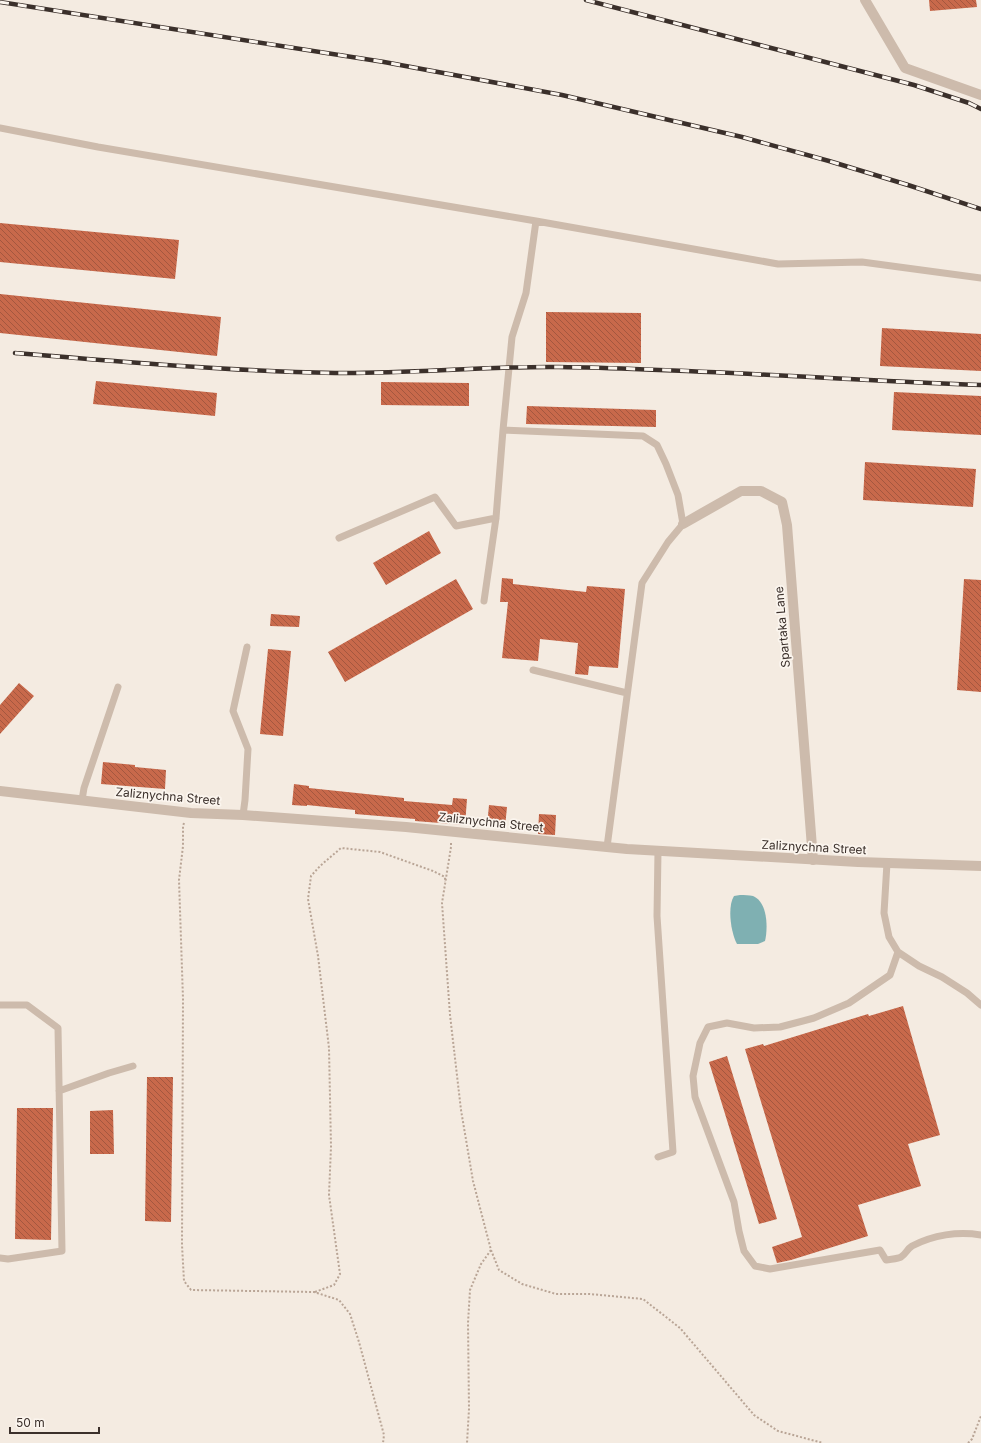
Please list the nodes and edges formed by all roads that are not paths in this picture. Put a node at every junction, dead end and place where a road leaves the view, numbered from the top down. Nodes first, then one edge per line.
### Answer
1 (865, 0) edge
2 (981, 95) edge
3 (0, 128) edge
4 (536, 221) junction
5 (981, 278) edge
6 (503, 430) junction
7 (496, 518) junction
8 (683, 524) junction
9 (339, 538) dead end
10 (484, 600) dead end
11 (247, 647) dead end
12 (533, 670) dead end
13 (118, 687) dead end
14 (627, 693) junction
15 (0, 791) edge
16 (82, 800) junction
17 (242, 815) junction
18 (607, 847) junction
19 (658, 851) junction
20 (813, 860) junction
21 (888, 863) junction
22 (981, 866) edge
23 (898, 952) junction
24 (0, 1005) edge
25 (981, 1005) edge
26 (133, 1066) dead end
27 (59, 1091) junction
28 (658, 1158) dead end
29 (981, 1235) edge
30 (0, 1258) edge

1 - 2 street
3 - 4 lane
4 - 5 lane
4 - 6 lane
6 - 7 lane
6 - 8 lane
7 - 9 lane
7 - 10 lane
8 - 14 lane
8 - 20 street, Spartaka Lane
11 - 17 lane
12 - 14 lane
13 - 16 lane
14 - 18 lane
15 - 16 street, Zaliznychna Street
16 - 17 street, Zaliznychna Street
17 - 18 street, Zaliznychna Street
18 - 19 street, Zaliznychna Street
19 - 20 street, Zaliznychna Street
19 - 28 lane
20 - 21 street, Zaliznychna Street
21 - 22 street, Zaliznychna Street
21 - 23 lane
23 - 25 lane
23 - 29 lane
24 - 27 lane
26 - 27 lane
27 - 30 lane

